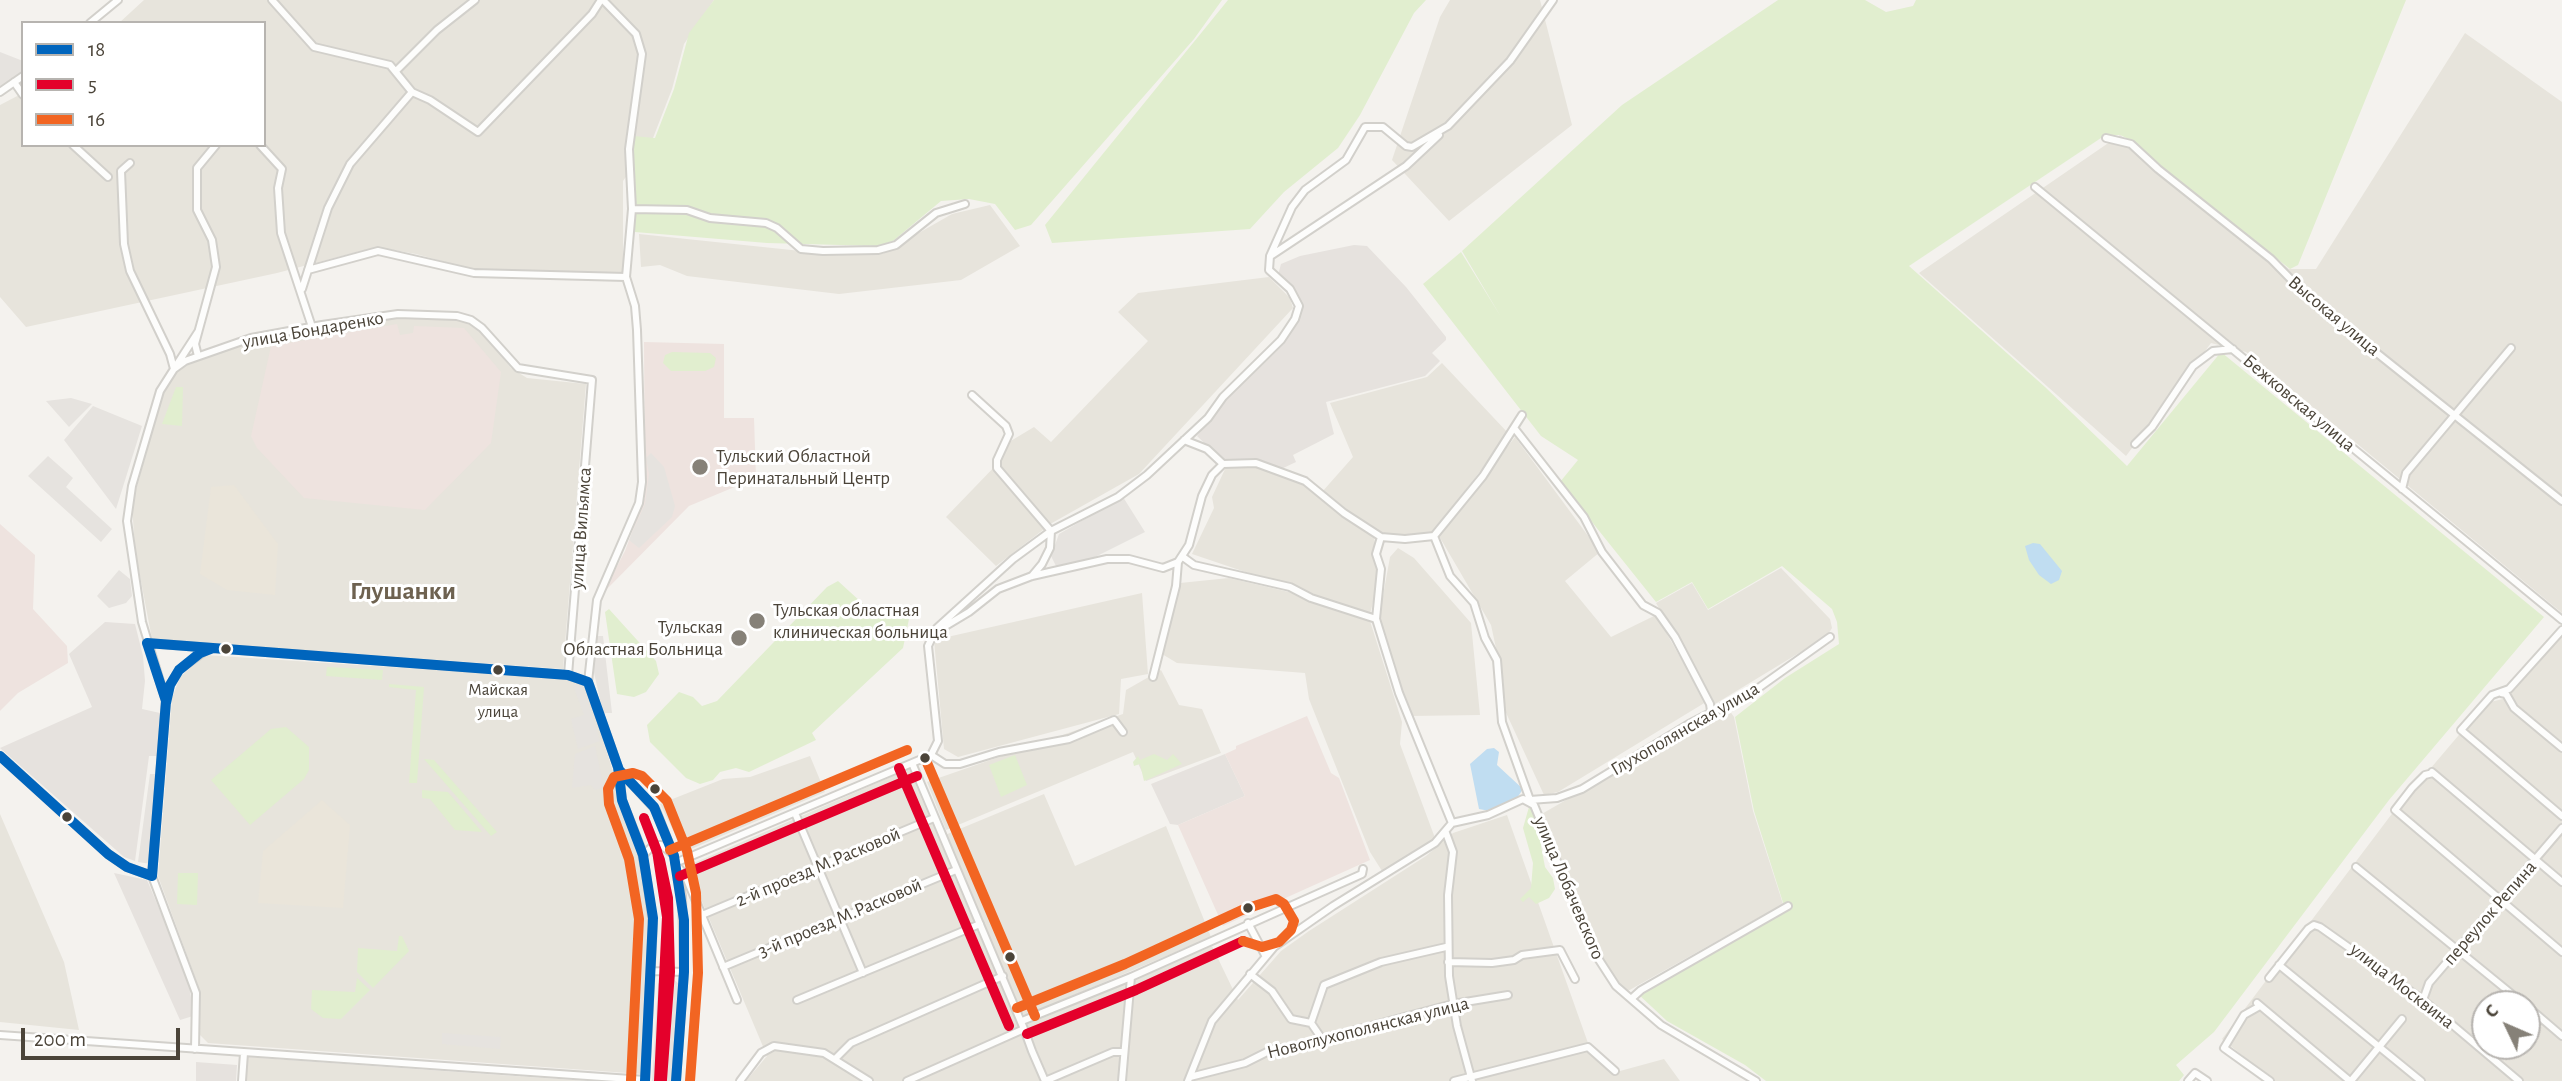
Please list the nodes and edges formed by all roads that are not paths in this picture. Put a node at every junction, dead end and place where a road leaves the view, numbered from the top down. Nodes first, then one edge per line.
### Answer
1 (118, 0) edge
2 (272, 0) edge
3 (475, 0) edge
4 (602, 0) edge
5 (1553, 0) edge
6 (92, 21) edge
7 (397, 70) junction
8 (21, 77) edge
9 (14, 82) junction
10 (0, 92) edge
11 (21, 92) edge
12 (412, 92) junction
13 (1448, 126) junction
14 (2106, 138) dead end
15 (75, 147) edge
16 (214, 147) edge
17 (262, 147) edge
18 (130, 163) dead end
19 (108, 177) dead end
20 (2035, 187) dead end
21 (965, 204) dead end
22 (632, 209) junction
23 (1270, 256) junction
24 (308, 270) junction
25 (626, 277) junction
26 (302, 289) junction
27 (312, 327) junction
28 (198, 332) junction
29 (2511, 348) dead end
30 (2233, 349) junction
31 (198, 356) junction
32 (174, 369) junction
33 (592, 380) joint
34 (972, 395) dead end
35 (1522, 415) dead end
36 (2455, 415) junction
37 (1515, 429) junction
38 (1184, 440) junction
39 (2135, 444) dead end
40 (1223, 464) junction
41 (2402, 488) junction
42 (2562, 501) edge
43 (1051, 531) junction
44 (1379, 535) junction
45 (1434, 536) junction
46 (1181, 560) junction
47 (1163, 568) junction
48 (1031, 576) junction
49 (1177, 580) junction
50 (1376, 619) junction
51 (2562, 620) edge
52 (2562, 630) edge
53 (934, 633) junction
54 (1830, 637) dead end
55 (147, 643) junction
56 (209, 648) junction
57 (568, 675) junction
58 (1153, 677) dead end
59 (588, 682) junction
60 (2509, 689) junction
61 (2501, 693) junction
62 (2510, 699) junction
63 (166, 701) junction
64 (1711, 711) junction
65 (1123, 732) dead end
66 (2562, 748) edge
67 (931, 755) junction
68 (0, 756) edge
69 (912, 763) junction
70 (619, 771) junction
71 (622, 789) junction
72 (638, 789) junction
73 (1526, 800) junction
74 (795, 813) junction
75 (2562, 816) edge
76 (934, 818) junction
77 (1452, 823) junction
78 (2562, 828) edge
79 (1446, 833) junction
80 (643, 855) junction
81 (675, 859) junction
82 (2536, 860) junction
83 (818, 867) junction
84 (1363, 869) dead end
85 (2359, 869) dead end
86 (956, 870) junction
87 (152, 876) junction
88 (2562, 882) edge
89 (2501, 899) junction
90 (1788, 906) dead end
91 (702, 915) junction
92 (839, 918) junction
93 (1248, 923) junction
94 (980, 924) junction
95 (1446, 947) junction
96 (2458, 949) junction
97 (2562, 952) edge
98 (1265, 955) junction
99 (1448, 962) junction
100 (2279, 965) junction
101 (723, 967) junction
102 (653, 971) junction
103 (684, 972) junction
104 (863, 973) junction
105 (1250, 974) junction
106 (1003, 976) junction
107 (1131, 977) junction
108 (2269, 978) dead end
109 (1575, 979) dead end
110 (2508, 990) edge
111 (1508, 995) dead end
112 (1631, 999) junction
113 (737, 1000) dead end
114 (797, 1000) dead end
115 (2423, 1000) junction
116 (1453, 1004) junction
117 (2541, 1018) edge
118 (2402, 1019) dead end
119 (1311, 1023) junction
120 (1023, 1025) junction
121 (0, 1035) edge
122 (2562, 1036) edge
123 (1322, 1039) junction
124 (2379, 1046) junction
125 (195, 1049) junction
126 (1124, 1052) junction
127 (244, 1053) junction
128 (836, 1058) junction
129 (1615, 1070) dead end
130 (1189, 1079) edge
131 (1472, 1079) edge
132 (243, 1081) edge
133 (645, 1081) edge
134 (676, 1081) edge
135 (740, 1081) edge
136 (869, 1081) edge
137 (907, 1081) edge
138 (1045, 1081) edge
139 (1122, 1081) edge
140 (1454, 1081) edge
141 (1756, 1081) edge
142 (2188, 1081) edge
143 (2207, 1081) edge
144 (2270, 1081) edge
145 (2351, 1081) edge
146 (2421, 1081) edge
147 (2519, 1081) edge

1 - 6 street
2 - 7 street
3 - 7 street
4 - 12 street
4 - 22 street
5 - 13 street
7 - 12 street
8 - 9 street
9 - 10 street
9 - 11 street
12 - 24 street
13 - 23 street
13 - 23 street
14 - 36 street, Высокая улица
15 - 19 street
16 - 28 street
17 - 26 street
18 - 32 street
20 - 30 street, Бежковская улица
21 - 22 street
22 - 25 street
23 - 38 street
24 - 25 street
24 - 26 street
25 - 59 street
26 - 27 street
27 - 31 street, улица Бондаренко
27 - 33 street, улица Бондаренко
28 - 31 street
28 - 32 street
29 - 36 street
30 - 39 street
30 - 41 street, Бежковская улица
31 - 32 street, улица Бондаренко
32 - 55 street
33 - 57 street, улица Вильямса
34 - 43 street
35 - 37 street
36 - 41 street
36 - 42 street, Высокая улица
37 - 45 street
37 - 64 street
38 - 40 street
38 - 43 street
40 - 44 street
40 - 46 street
41 - 51 street, Бежковская улица
43 - 48 street
43 - 53 street
44 - 45 street
44 - 50 street
45 - 73 street, улица Лобачевского
46 - 47 street
46 - 49 street
46 - 50 street
47 - 48 street
47 - 49 street
48 - 53 street
49 - 58 street
50 - 77 street
52 - 60 street
53 - 67 street
54 - 64 street, Глухополянская улица
55 - 56 street
55 - 63 street
56 - 57 street
56 - 63 street
57 - 59 street
59 - 70 street
60 - 61 street
60 - 62 street
61 - 62 street
61 - 75 street
62 - 66 street
63 - 87 street
64 - 73 street, Глухополянская улица
65 - 67 street
67 - 69 street
68 - 87 street
69 - 74 street
69 - 76 street
70 - 71 street
70 - 72 street
71 - 72 street
71 - 80 street
72 - 81 street
73 - 77 street, Глухополянская улица
73 - 112 street, улица Лобачевского
74 - 81 street
74 - 83 street
76 - 83 street, 2-й проезд М.Расковой
76 - 86 street
77 - 79 street
78 - 82 street, переулок Репина
79 - 95 street
79 - 98 street
80 - 81 street
80 - 102 street
81 - 91 street
81 - 103 street
82 - 88 street
82 - 89 street, переулок Репина
82 - 89 street
83 - 91 street, 2-й проезд М.Расковой
83 - 92 street
84 - 93 street
85 - 96 street
86 - 92 street, 3-й проезд М.Расковой
86 - 94 street
87 - 125 street
89 - 96 street, переулок Репина
89 - 97 street
90 - 112 street
91 - 101 street
92 - 101 street, 3-й проезд М.Расковой
92 - 104 street
93 - 98 street
93 - 107 street
94 - 104 street
94 - 106 street
95 - 99 street
95 - 119 street
96 - 110 street
96 - 115 street, переулок Репина
98 - 105 street
99 - 109 street
99 - 116 street
100 - 108 street
100 - 115 street, улица Москвина
100 - 124 street
101 - 113 street
102 - 103 street
102 - 133 street
103 - 134 street
104 - 114 street
105 - 119 street
105 - 130 street
106 - 120 street
106 - 128 street
107 - 120 street
107 - 126 street
111 - 116 street, Новоглухополянская улица
112 - 141 street, улица Лобачевского
115 - 147 street, улица Москвина
116 - 123 street, Новоглухополянская улица
116 - 131 street
117 - 122 street
118 - 124 street
119 - 123 street
120 - 137 street
120 - 138 street
121 - 125 street
123 - 130 street, Новоглухополянская улица
124 - 145 street
124 - 146 street
125 - 127 street
126 - 138 street
126 - 139 street
127 - 132 street
127 - 133 street
128 - 135 street
128 - 136 street
129 - 131 street
131 - 140 street
142 - 143 street
144 - 145 street

